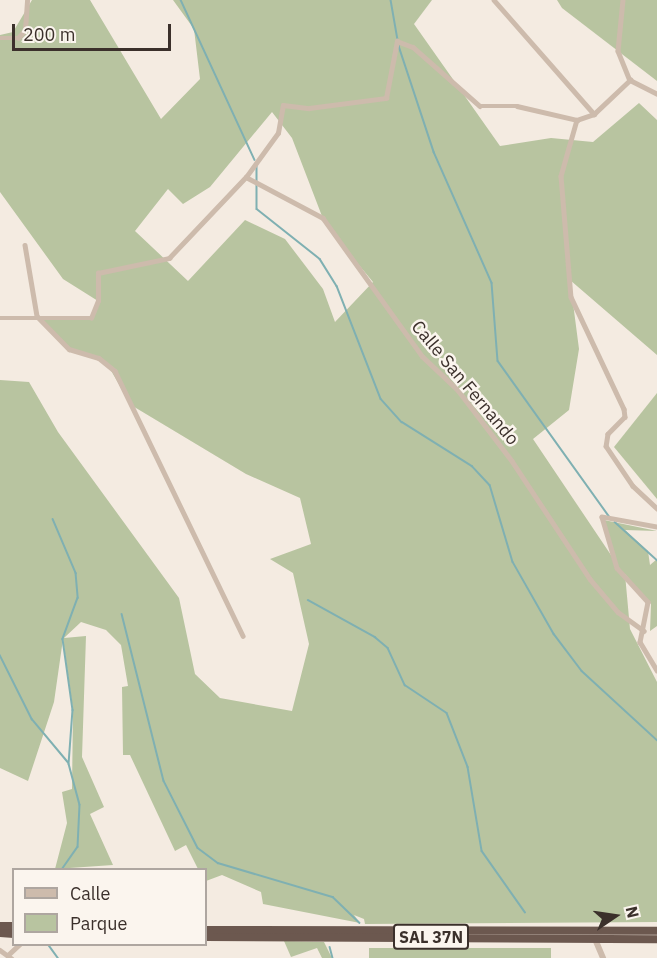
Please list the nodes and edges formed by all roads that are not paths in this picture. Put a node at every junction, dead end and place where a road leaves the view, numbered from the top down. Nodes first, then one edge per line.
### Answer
1 (27, 0) edge
2 (494, 0) edge
3 (623, 0) edge
4 (0, 38) edge
5 (630, 80) junction
6 (657, 94) edge
7 (594, 114) junction
8 (577, 120) junction
9 (246, 177) junction
10 (25, 245) dead end
11 (37, 316) junction
12 (0, 318) edge
13 (657, 508) edge
14 (657, 527) edge
15 (644, 631) junction
16 (243, 636) dead end
17 (657, 670) edge
18 (207, 930) edge
19 (657, 931) edge
20 (207, 937) edge
21 (595, 939) junction
22 (657, 939) edge
23 (0, 950) edge
24 (9, 957) edge
25 (603, 958) edge

1 - 4 street
2 - 7 street
3 - 5 street
5 - 6 street
5 - 7 street
7 - 8 street
8 - 9 street
8 - 13 street
9 - 11 street
9 - 15 street, Calle San Fernando
10 - 11 street
11 - 12 street
11 - 16 street
14 - 15 street
15 - 17 street
18 - 19 highway, SAL 37N
20 - 21 highway, SAL 37N
21 - 22 highway, SAL 37N
21 - 25 street
23 - 24 street

